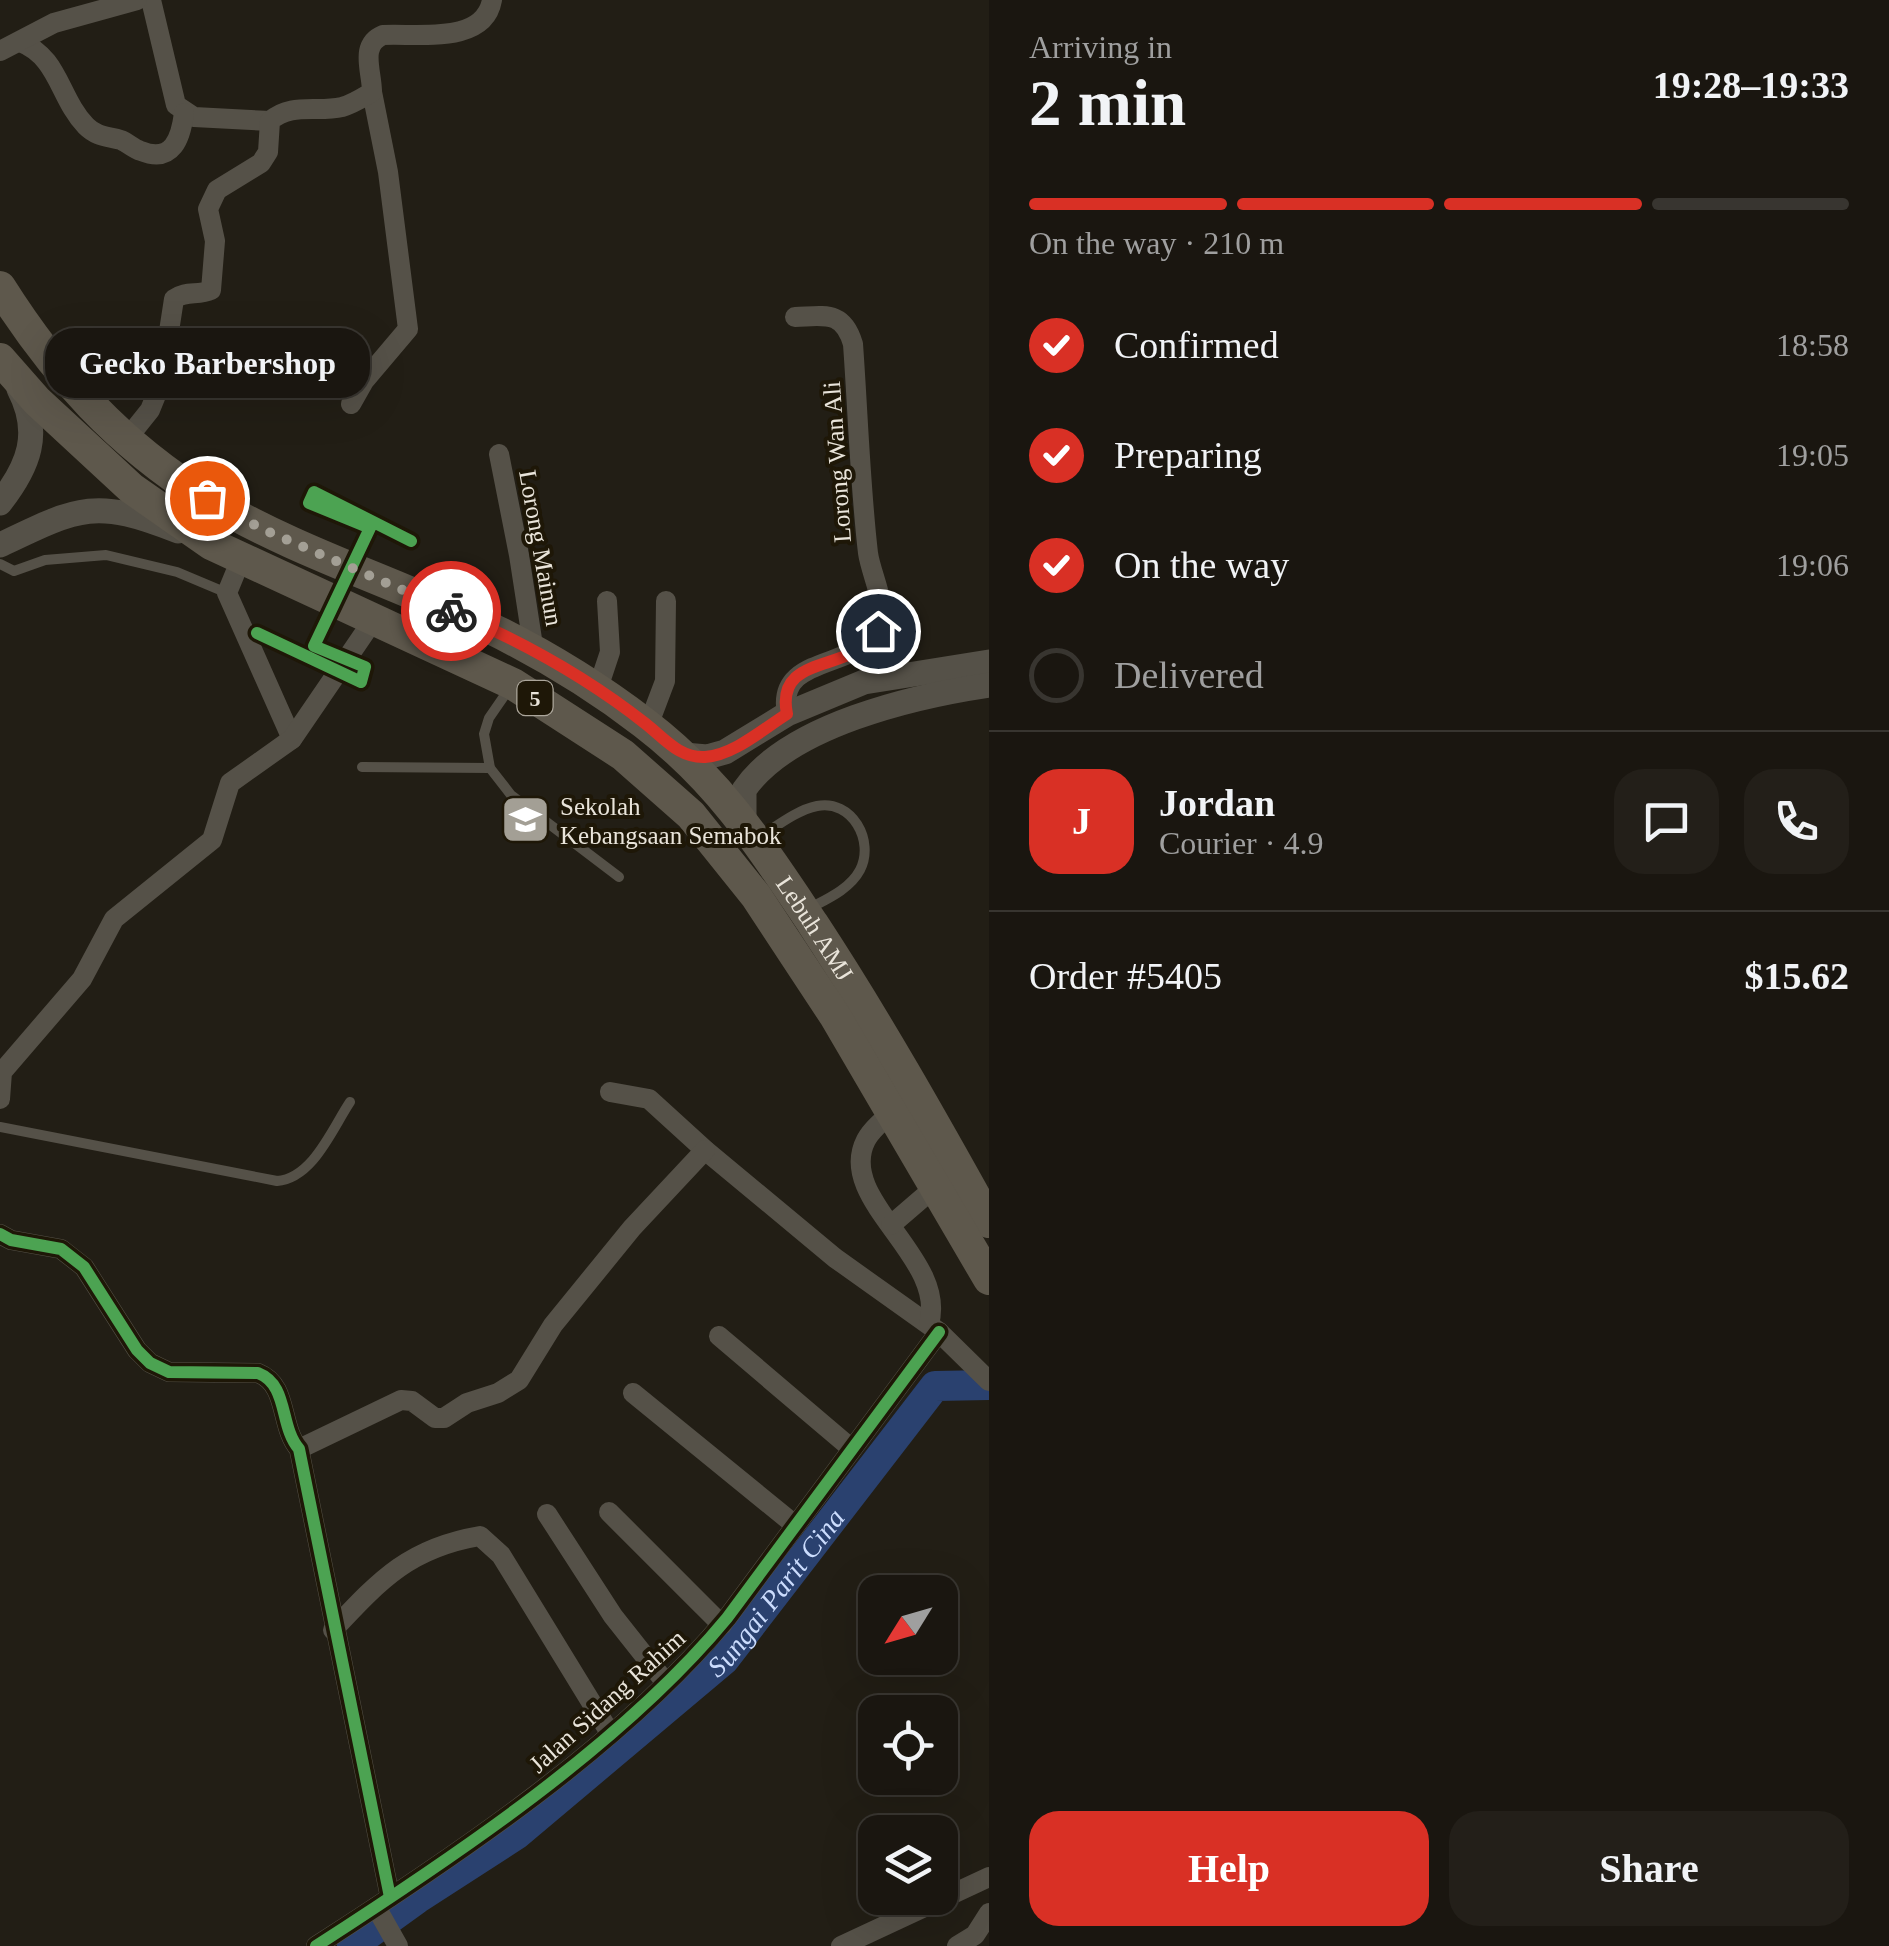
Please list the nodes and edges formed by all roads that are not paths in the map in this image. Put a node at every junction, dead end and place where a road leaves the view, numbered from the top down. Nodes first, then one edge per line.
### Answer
1 (136, 0) edge
2 (151, 0) edge
3 (492, 0) edge
4 (10, 47) edge
5 (372, 92) junction
6 (184, 113) junction
7 (270, 121) junction
8 (0, 287) edge
9 (795, 318) dead end
10 (0, 360) edge
11 (351, 404) dead end
12 (126, 440) junction
13 (499, 454) dead end
14 (0, 503) edge
15 (210, 544) junction
16 (0, 545) edge
17 (241, 559) junction
18 (0, 564) edge
19 (227, 593) junction
20 (607, 601) dead end
21 (666, 601) dead end
22 (374, 619) junction
23 (534, 652) junction
24 (989, 662) edge
25 (512, 684) junction
26 (989, 686) edge
27 (597, 691) junction
28 (787, 714) junction
29 (648, 726) junction
30 (292, 739) junction
31 (684, 755) junction
32 (362, 766) dead end
33 (490, 768) junction
34 (750, 829) junction
35 (619, 877) dead end
36 (804, 911) junction
37 (610, 1092) dead end
38 (0, 1099) edge
39 (350, 1102) dead end
40 (893, 1112) junction
41 (0, 1127) edge
42 (705, 1150) junction
43 (945, 1176) junction
44 (989, 1210) edge
45 (989, 1222) edge
46 (890, 1225) junction
47 (0, 1234) edge
48 (989, 1279) edge
49 (989, 1301) edge
50 (934, 1328) junction
51 (718, 1336) dead end
52 (989, 1380) edge
53 (632, 1392) dead end
54 (299, 1449) junction
55 (852, 1449) junction
56 (609, 1512) dead end
57 (548, 1514) dead end
58 (795, 1526) junction
59 (722, 1625) junction
60 (333, 1630) junction
61 (666, 1683) junction
62 (610, 1732) junction
63 (989, 1876) edge
64 (989, 1913) edge
65 (387, 1919) edge
66 (316, 1946) edge
67 (841, 1946) edge
68 (957, 1946) edge

1 - 4 street
2 - 6 street
3 - 5 street
4 - 6 street
5 - 7 street
5 - 11 street
6 - 7 street
7 - 12 street
8 - 12 highway, Lebuh AMJ / 5
9 - 28 street, Lorong Wan Ali
10 - 14 street
10 - 15 highway, Lebuh AMJ / 5
12 - 23 highway, Lebuh AMJ / 5
13 - 23 street, Lorong Mainun
15 - 16 street
15 - 17 highway, Lebuh AMJ / 5
17 - 19 street
17 - 22 highway, Lebuh AMJ / 5
18 - 19 lane
19 - 30 street
20 - 27 street
21 - 29 street
22 - 25 highway, Lebuh AMJ / 5
22 - 30 street
23 - 27 highway, Lebuh AMJ / 5
24 - 28 street
25 - 33 lane
25 - 40 highway, Lebuh AMJ / 5
26 - 34 street
27 - 29 highway, Lebuh AMJ / 5
28 - 31 street
29 - 31 highway, Lebuh AMJ / 5
30 - 38 street
31 - 34 highway, Lebuh AMJ / 5
32 - 33 lane
33 - 35 lane
34 - 36 highway, Lebuh AMJ / 5
34 - 36 lane
36 - 43 highway, Lebuh AMJ / 5
37 - 42 street
39 - 41 lane
40 - 43 highway, Lebuh AMJ / 5
40 - 46 street
42 - 50 street
42 - 54 street
43 - 44 highway
43 - 45 highway, Lebuh AMJ / 5
43 - 46 street
43 - 48 highway, Lebuh AMJ / 5
43 - 49 highway
46 - 50 street
47 - 54 street
50 - 52 street
50 - 55 street, Jalan Sidang Rahim
51 - 55 street
53 - 58 street
54 - 60 street
55 - 58 street, Jalan Sidang Rahim
56 - 59 street
57 - 61 street
58 - 59 street, Jalan Sidang Rahim
59 - 61 street, Jalan Sidang Rahim
60 - 62 street
60 - 65 street
61 - 62 street, Jalan Sidang Rahim
62 - 65 street, Jalan Sidang Rahim
63 - 67 street
64 - 68 street
65 - 66 street, Jalan Sidang Rahim

